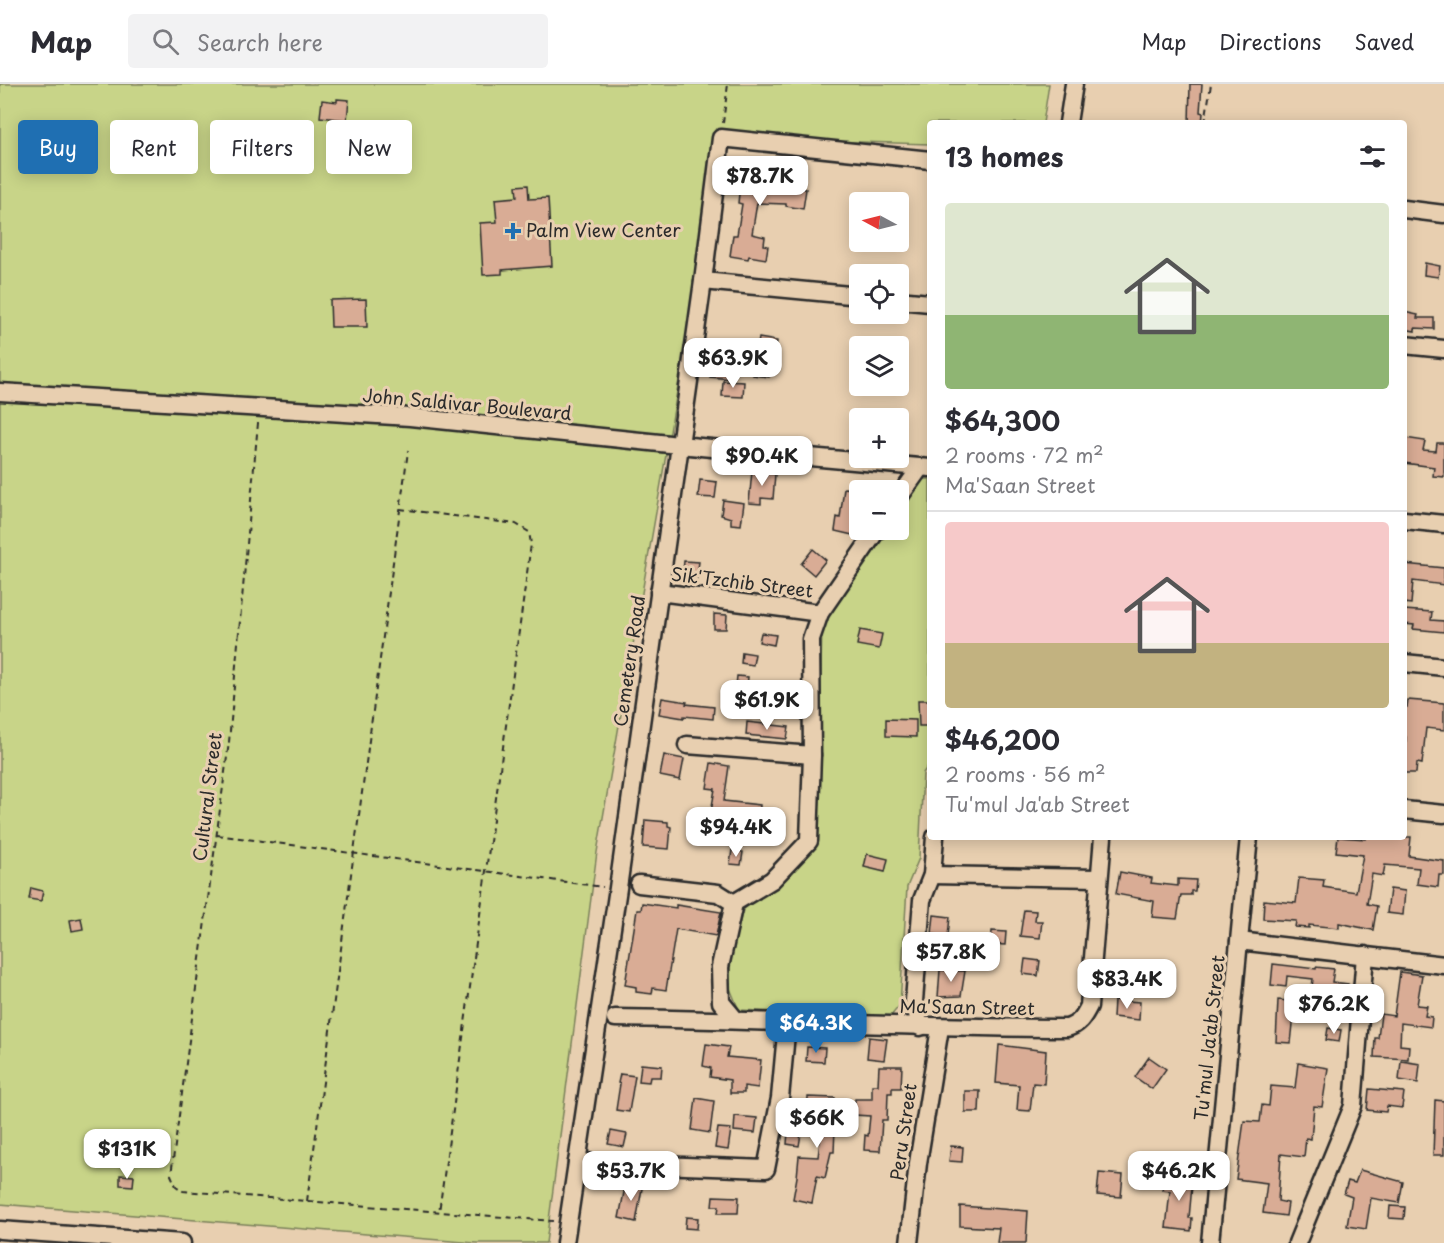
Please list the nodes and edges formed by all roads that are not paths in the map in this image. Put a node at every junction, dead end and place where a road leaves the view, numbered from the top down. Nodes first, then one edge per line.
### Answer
1 (1074, 84) edge
2 (1068, 120) edge
3 (927, 160) edge
4 (1407, 209) edge
5 (1444, 214) edge
6 (703, 281) junction
7 (849, 295) edge
8 (909, 301) edge
9 (927, 303) edge
10 (1407, 345) edge
11 (1444, 349) edge
12 (0, 392) edge
13 (679, 445) junction
14 (925, 468) edge
15 (909, 486) edge
16 (1407, 520) edge
17 (1444, 524) edge
18 (870, 540) edge
19 (659, 592) junction
20 (820, 613) junction
21 (1407, 663) edge
22 (1444, 667) edge
23 (687, 745) dead end
24 (812, 755) junction
25 (1407, 810) edge
26 (1444, 814) edge
27 (935, 840) edge
28 (1102, 840) edge
29 (1249, 840) edge
30 (932, 875) junction
31 (1098, 878) junction
32 (639, 884) dead end
33 (734, 903) junction
34 (1239, 941) junction
35 (1365, 956) junction
36 (1444, 965) edge
37 (615, 1018) dead end
38 (736, 1020) junction
39 (787, 1023) junction
40 (920, 1027) junction
41 (940, 1028) junction
42 (577, 1162) junction
43 (0, 1230) edge
44 (162, 1242) edge
45 (182, 1243) edge
46 (565, 1243) edge
47 (909, 1243) edge
48 (1210, 1243) edge
49 (1297, 1243) edge

1 - 2 street
3 - 6 street, Cemetery Road
4 - 5 street
6 - 7 street
6 - 13 street, Cemetery Road
8 - 9 street
10 - 11 street
12 - 13 street, John Saldivar Boulevard
13 - 14 street, John Saldivar Boulevard
13 - 19 street, Cemetery Road
14 - 15 street
16 - 17 street
18 - 20 street
19 - 20 street, Sik'Tzchib Street
19 - 42 street, Cemetery Road
20 - 24 street
21 - 22 street
23 - 24 street
24 - 33 street
25 - 26 street
27 - 30 street
28 - 31 street
29 - 34 street, Tu'mul Ja'ab Street
30 - 31 street
30 - 40 street
31 - 41 street, Ma'Saan Street
32 - 33 street
33 - 38 street
34 - 35 street
34 - 48 street, Tu'mul Ja'ab Street
35 - 36 street
35 - 49 street
37 - 38 street, Ma'Saan Street
38 - 39 street, Ma'Saan Street
39 - 40 street, Ma'Saan Street
39 - 42 street
40 - 41 street, Ma'Saan Street
41 - 47 street, Peru Street
42 - 46 street, Cemetery Road
43 - 44 street
44 - 45 street

